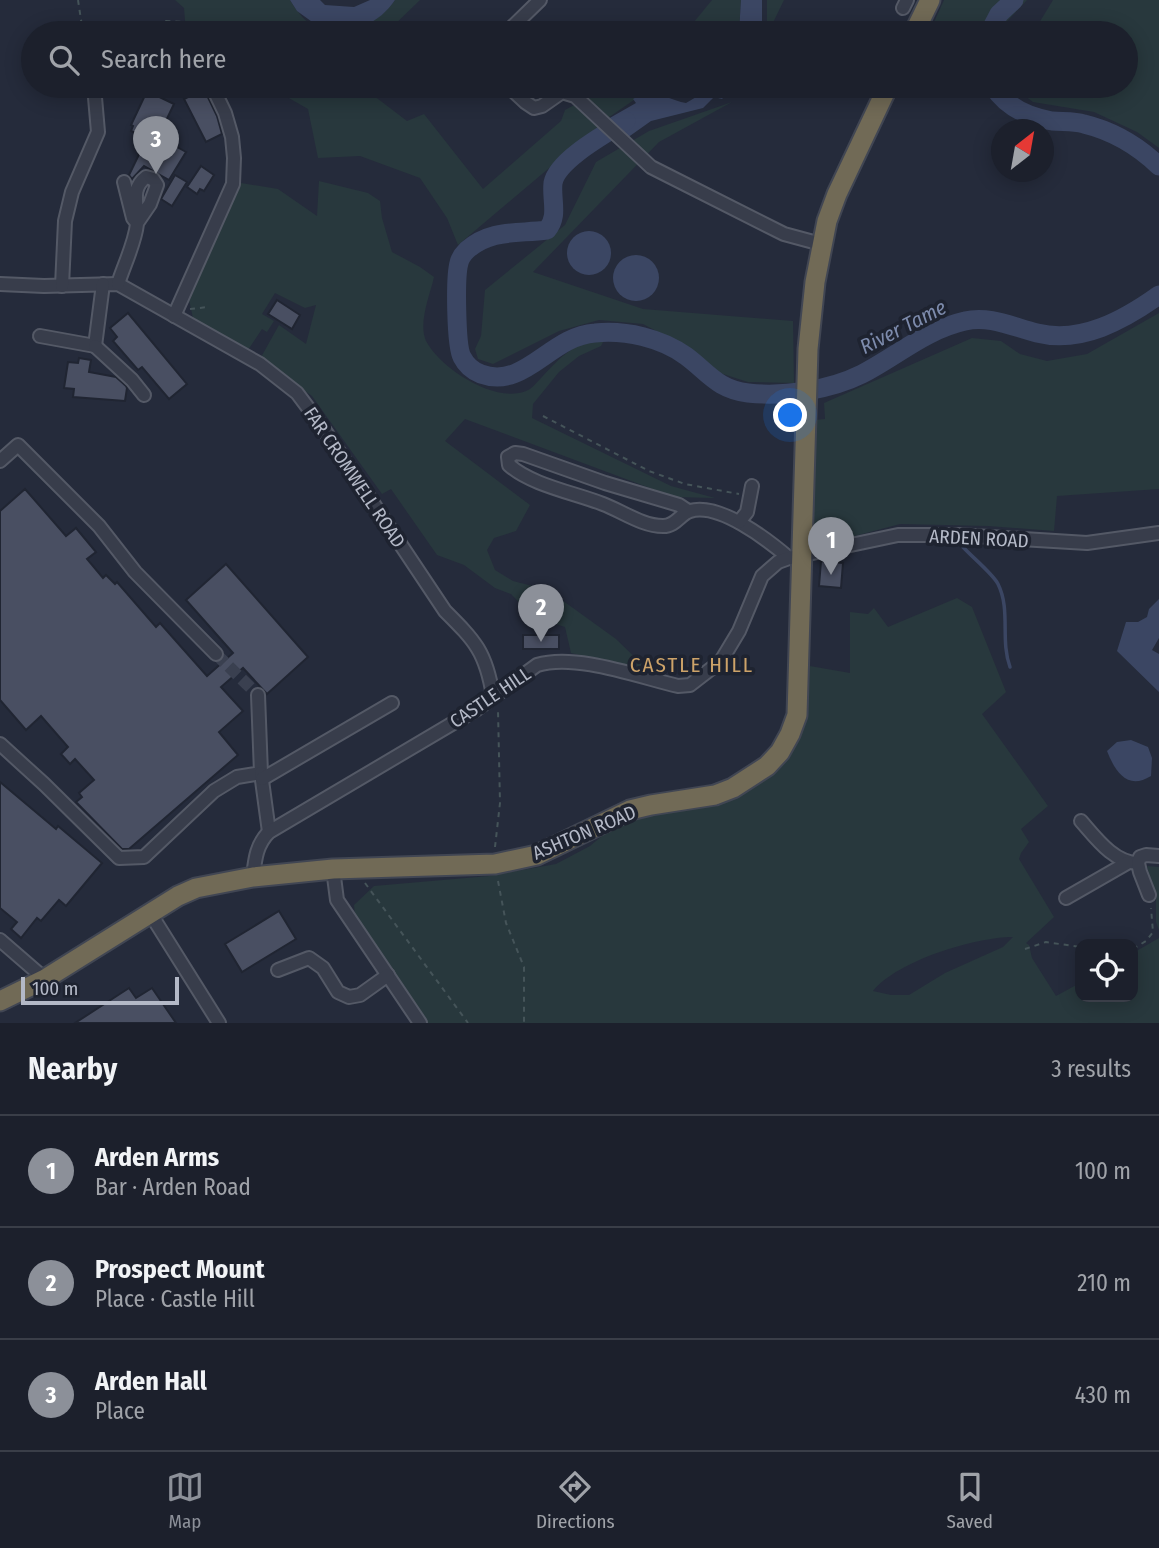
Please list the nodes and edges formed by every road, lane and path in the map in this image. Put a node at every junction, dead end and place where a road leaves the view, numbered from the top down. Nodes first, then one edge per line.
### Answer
1 (78, 0) edge
2 (540, 0) edge
3 (930, 0) edge
4 (81, 21) edge
5 (518, 21) edge
6 (920, 21) edge
7 (95, 98) edge
8 (218, 98) edge
9 (520, 98) edge
10 (553, 98) edge
11 (577, 98) edge
12 (882, 98) edge
13 (124, 182) dead end
14 (821, 244) junction
15 (0, 284) edge
16 (103, 284) junction
17 (118, 284) junction
18 (62, 286) junction
19 (208, 307) dead end
20 (176, 311) junction
21 (40, 336) dead end
22 (95, 346) junction
23 (144, 394) dead end
24 (543, 416) dead end
25 (0, 461) edge
26 (751, 491) joint
27 (688, 512) junction
28 (739, 522) junction
29 (1159, 533) edge
30 (795, 557) junction
31 (216, 654) tunnel mouth
32 (258, 695) tunnel mouth
33 (493, 696) junction
34 (392, 703) dead end
35 (0, 744) edge
36 (261, 776) junction
37 (1081, 821) dead end
38 (269, 832) junction
39 (1159, 856) edge
40 (1133, 863) junction
41 (354, 868) junction
42 (333, 869) junction
43 (253, 877) junction
44 (1149, 895) joint
45 (1066, 898) dead end
46 (150, 913) junction
47 (0, 940) edge
48 (1075, 946) edge
49 (1138, 946) edge
50 (1025, 949) dead end
51 (278, 970) dead end
52 (388, 975) junction
53 (45, 979) junction
54 (0, 1002) edge
55 (219, 1023) edge
56 (420, 1023) edge
57 (468, 1023) edge

1 - 4 path
2 - 5 street
3 - 6 highway
7 - 18 street
8 - 20 street
9 - 10 street
11 - 14 street
12 - 14 highway, ASHTON ROAD
13 - 17 street
14 - 30 highway, ASHTON ROAD
15 - 18 street, FAR CROMWELL ROAD
16 - 17 street, FAR CROMWELL ROAD
16 - 18 street, FAR CROMWELL ROAD
16 - 22 street
17 - 20 street, FAR CROMWELL ROAD
19 - 20 path
20 - 33 street, FAR CROMWELL ROAD
21 - 22 street
22 - 23 street
24 - 26 path
25 - 31 street
26 - 28 street
27 - 27 street
27 - 28 street
28 - 30 street
29 - 30 street, ARDEN ROAD
30 - 33 street, CASTLE HILL
30 - 41 highway, ASHTON ROAD
32 - 36 street
33 - 38 street, CASTLE HILL
34 - 36 street
35 - 36 street
36 - 38 street
37 - 40 street
38 - 43 street
39 - 40 street
40 - 44 street
40 - 45 street
41 - 42 highway, ASHTON ROAD
41 - 57 path
42 - 43 highway, ASHTON ROAD
42 - 52 street
43 - 46 highway, ASHTON ROAD
44 - 49 path
46 - 53 highway, ASHTON ROAD
46 - 55 street
47 - 53 street
48 - 50 path
51 - 52 street
52 - 56 street
53 - 54 highway, ASHTON ROAD

